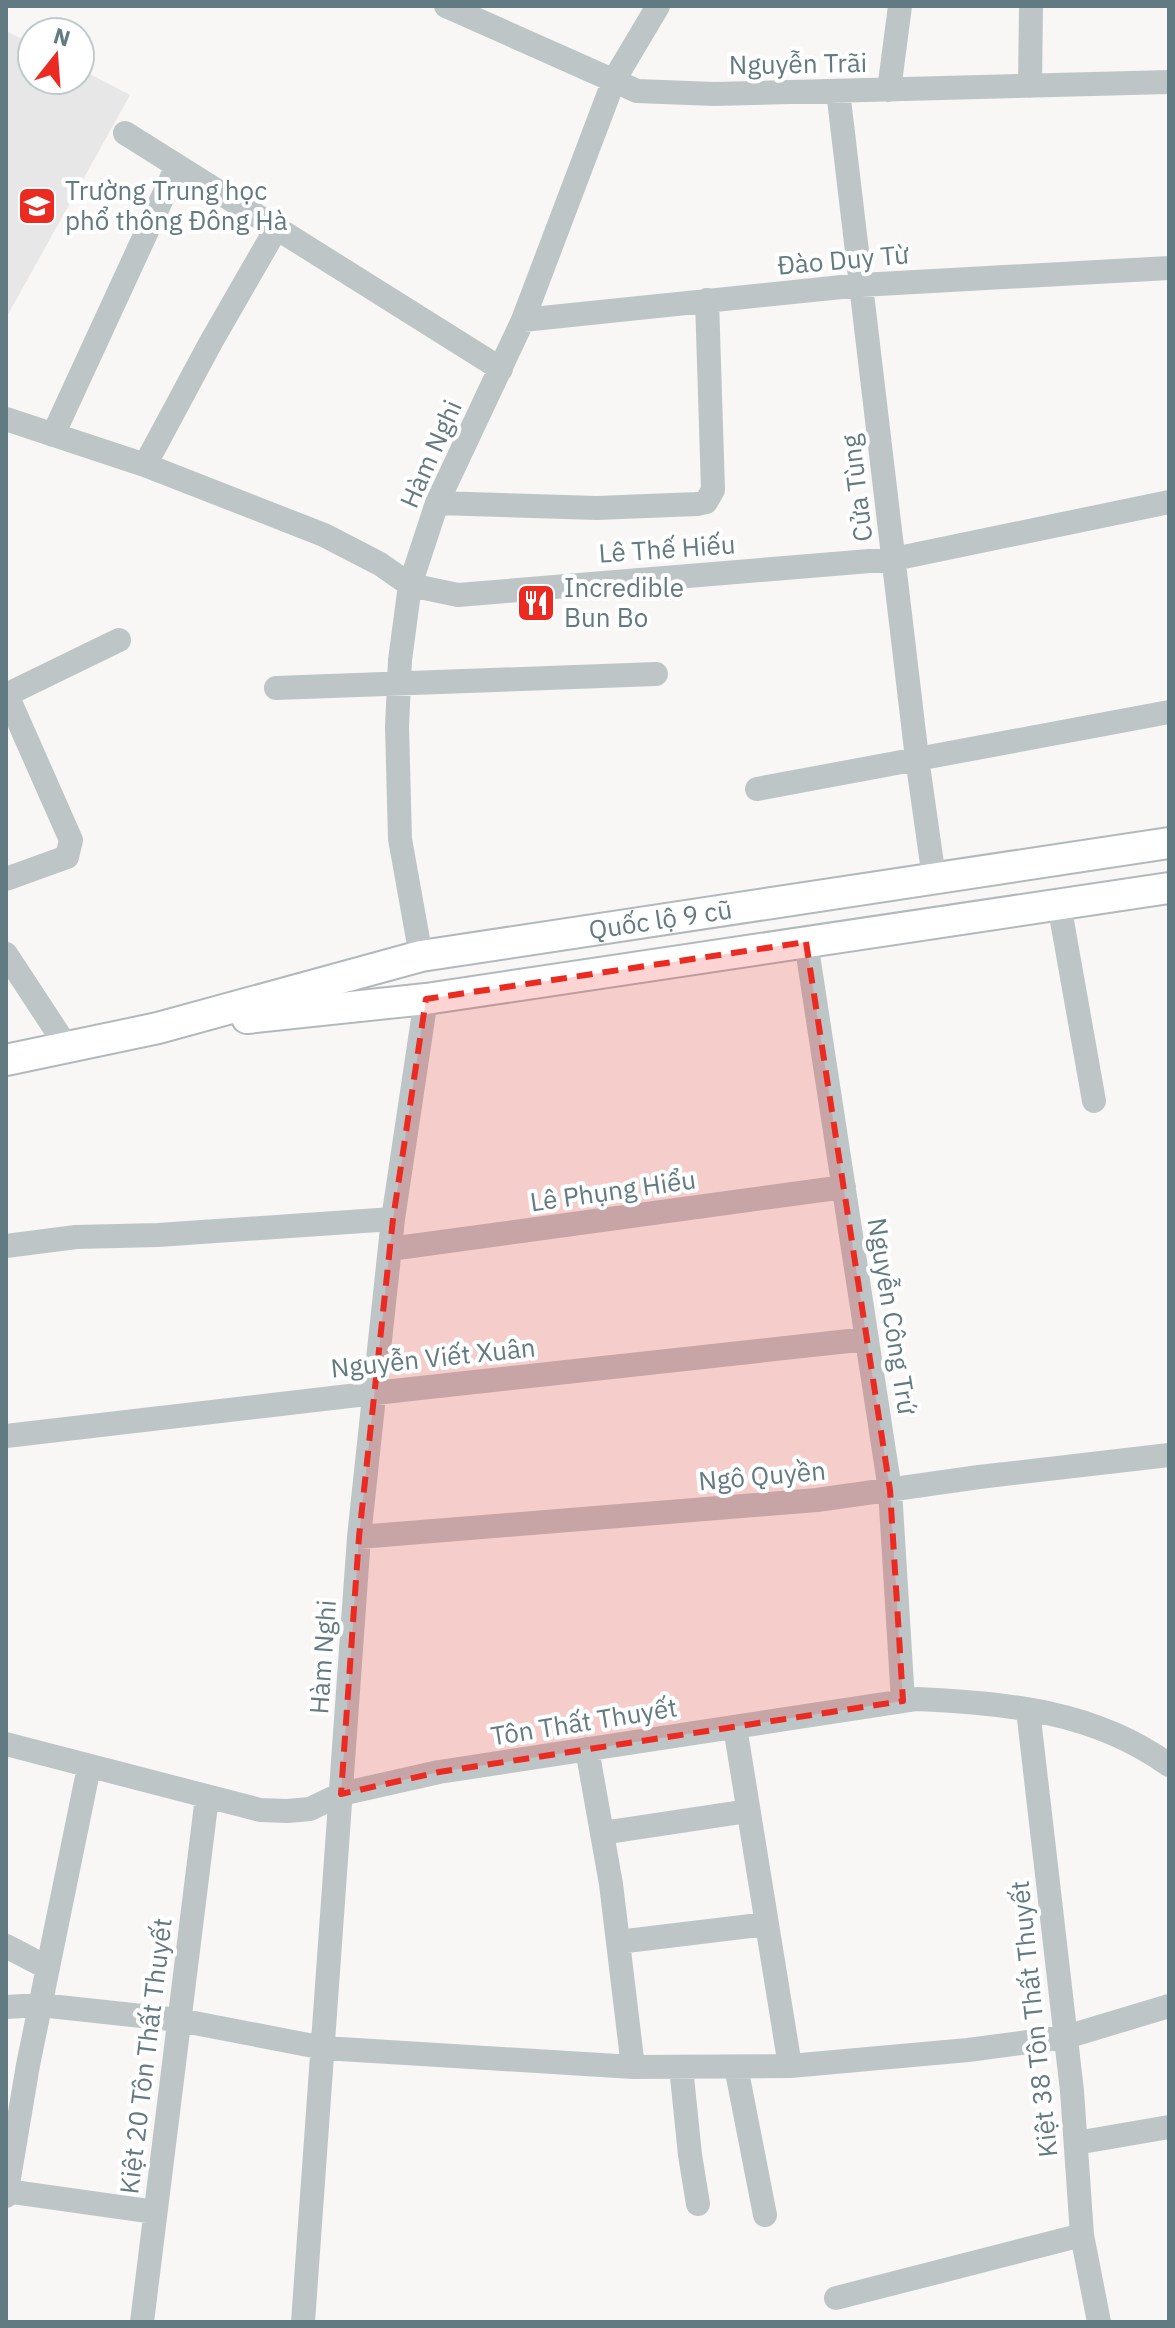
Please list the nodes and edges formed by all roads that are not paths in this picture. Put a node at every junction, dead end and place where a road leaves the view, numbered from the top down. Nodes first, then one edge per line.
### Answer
1 (446, 6) edge
2 (658, 6) edge
3 (900, 6) edge
4 (1031, 6) edge
5 (614, 80) junction
6 (1169, 82) edge
7 (1030, 86) junction
8 (889, 90) junction
9 (838, 91) junction
10 (125, 133) dead end
11 (177, 166) junction
12 (276, 229) junction
13 (1169, 268) edge
14 (861, 285) junction
15 (707, 300) junction
16 (523, 320) junction
17 (501, 369) junction
18 (6, 419) edge
19 (53, 435) junction
20 (145, 465) junction
21 (1169, 502) edge
22 (437, 503) junction
23 (894, 559) junction
24 (410, 585) junction
25 (119, 640) dead end
26 (656, 674) dead end
27 (399, 684) junction
28 (276, 688) dead end
29 (6, 695) edge
30 (1169, 712) edge
31 (917, 758) junction
32 (757, 789) dead end
33 (1169, 843) edge
34 (1052, 861) junction
35 (934, 878) junction
36 (6, 879) edge
37 (1169, 888) edge
38 (801, 899) junction
39 (1059, 904) junction
40 (939, 922) junction
41 (806, 942) junction
42 (6, 954) edge
43 (421, 956) junction
44 (426, 999) junction
45 (158, 1028) junction
46 (67, 1047) junction
47 (6, 1060) edge
48 (1094, 1101) dead end
49 (844, 1187) junction
50 (393, 1219) junction
51 (6, 1246) edge
52 (390, 1249) junction
53 (867, 1339) junction
54 (375, 1393) junction
55 (6, 1436) edge
56 (1169, 1455) edge
57 (890, 1490) junction
58 (359, 1537) junction
59 (903, 1701) junction
60 (1028, 1710) junction
61 (735, 1727) junction
62 (6, 1744) edge
63 (1158, 1745) edge
64 (587, 1749) junction
65 (1169, 1765) edge
66 (89, 1767) junction
67 (341, 1794) junction
68 (207, 1797) junction
69 (748, 1811) junction
70 (602, 1833) junction
71 (767, 1924) junction
72 (618, 1942) junction
73 (6, 1946) edge
74 (48, 1968) junction
75 (40, 2005) junction
76 (1169, 2006) edge
77 (6, 2007) edge
78 (179, 2020) junction
79 (1066, 2037) junction
80 (324, 2048) junction
81 (790, 2066) junction
82 (633, 2067) junction
83 (681, 2067) junction
84 (736, 2067) junction
85 (1169, 2127) edge
86 (1076, 2143) junction
87 (6, 2193) edge
88 (698, 2204) dead end
89 (155, 2212) junction
90 (765, 2215) dead end
91 (1082, 2235) junction
92 (836, 2298) dead end
93 (142, 2322) edge
94 (303, 2322) edge
95 (1099, 2322) edge

1 - 5 street, Nguyễn Trãi
2 - 5 street, Hàm Nghi
3 - 8 street
4 - 7 street
5 - 9 street, Nguyễn Trãi
5 - 16 street, Hàm Nghi
6 - 7 street, Nguyễn Trãi
7 - 8 street, Nguyễn Trãi
8 - 9 street, Nguyễn Trãi
9 - 14 street, Cửa Tùng
10 - 11 street
11 - 12 street
11 - 19 street
12 - 17 street
12 - 20 street
13 - 14 street, Đào Duy Từ
14 - 15 street, Đào Duy Từ
14 - 23 street, Cửa Tùng
15 - 16 street, Đào Duy Từ
15 - 22 street
16 - 17 street, Hàm Nghi
17 - 22 street, Hàm Nghi
18 - 19 street, Lê Thế Hiếu
19 - 20 street, Lê Thế Hiếu
20 - 24 street, Lê Thế Hiếu
21 - 23 street, Lê Thế Hiếu
22 - 24 street, Hàm Nghi
23 - 24 street, Lê Thế Hiếu
23 - 31 street, Cửa Tùng
24 - 27 street, Hàm Nghi
25 - 29 street
26 - 27 street
27 - 28 street
27 - 43 street, Hàm Nghi
29 - 36 street
30 - 31 street
31 - 32 street
31 - 35 street, Cửa Tùng
33 - 34 main road, Quốc lộ 9 cũ
34 - 35 main road, Quốc lộ 9 cũ
34 - 39 main road
35 - 38 main road, Quốc lộ 9 cũ
35 - 40 main road
37 - 39 main road, Quốc lộ 9 cũ
38 - 41 main road
38 - 43 main road, Quốc lộ 9 cũ
39 - 40 main road, Quốc lộ 9 cũ
39 - 48 street
40 - 41 main road, Quốc lộ 9 cũ
41 - 44 main road, Quốc lộ 9 cũ
41 - 49 street, Nguyễn Công Trứ
42 - 46 street
43 - 44 main road
43 - 45 main road, Quốc lộ 9 cũ
44 - 45 main road, Quốc lộ 9 cũ
44 - 50 street, Hàm Nghi
45 - 46 main road, Quốc lộ 9 cũ
46 - 47 main road, Quốc lộ 9 cũ
49 - 52 street, Lê Phụng Hiểu
49 - 53 street, Nguyễn Công Trứ
50 - 51 street
50 - 52 street, Hàm Nghi
52 - 54 street, Hàm Nghi
53 - 54 street, Nguyễn Viết Xuân
53 - 57 street, Nguyễn Công Trứ
54 - 55 street, Nguyễn Viết Xuân
54 - 58 street, Hàm Nghi
56 - 57 street, Ngô Quyền
57 - 58 street, Ngô Quyền
57 - 59 street, Nguyễn Công Trứ
58 - 67 street, Hàm Nghi
59 - 60 street, Tôn Thất Thuyết
59 - 61 street, Tôn Thất Thuyết
60 - 63 street, Tôn Thất Thuyết
60 - 79 street, Kiệt 38 Tôn Thất Thuyết
61 - 64 street, Tôn Thất Thuyết
61 - 69 street
62 - 66 street, Tôn Thất Thuyết
63 - 65 street, Tôn Thất Thuyết
64 - 67 street, Tôn Thất Thuyết
64 - 70 street
66 - 68 street, Tôn Thất Thuyết
66 - 74 street
67 - 68 street, Tôn Thất Thuyết
67 - 80 street, Hàm Nghi
68 - 78 street, Kiệt 20 Tôn Thất Thuyết
69 - 70 street
69 - 71 street
70 - 72 street
71 - 72 street
71 - 81 street
72 - 82 street
73 - 74 street
74 - 75 street
75 - 77 street
75 - 78 street
75 - 87 street
76 - 79 street
78 - 80 street
78 - 89 street, Kiệt 20 Tôn Thất Thuyết
79 - 81 street
79 - 86 street, Kiệt 38 Tôn Thất Thuyết
80 - 82 street
80 - 94 street, Hàm Nghi
81 - 84 street
82 - 83 street
83 - 84 street
83 - 88 street
84 - 90 street
85 - 86 street
86 - 91 street, Kiệt 38 Tôn Thất Thuyết
87 - 89 street
89 - 93 street, Kiệt 20 Tôn Thất Thuyết
91 - 92 street
91 - 95 street, Kiệt 38 Tôn Thất Thuyết

